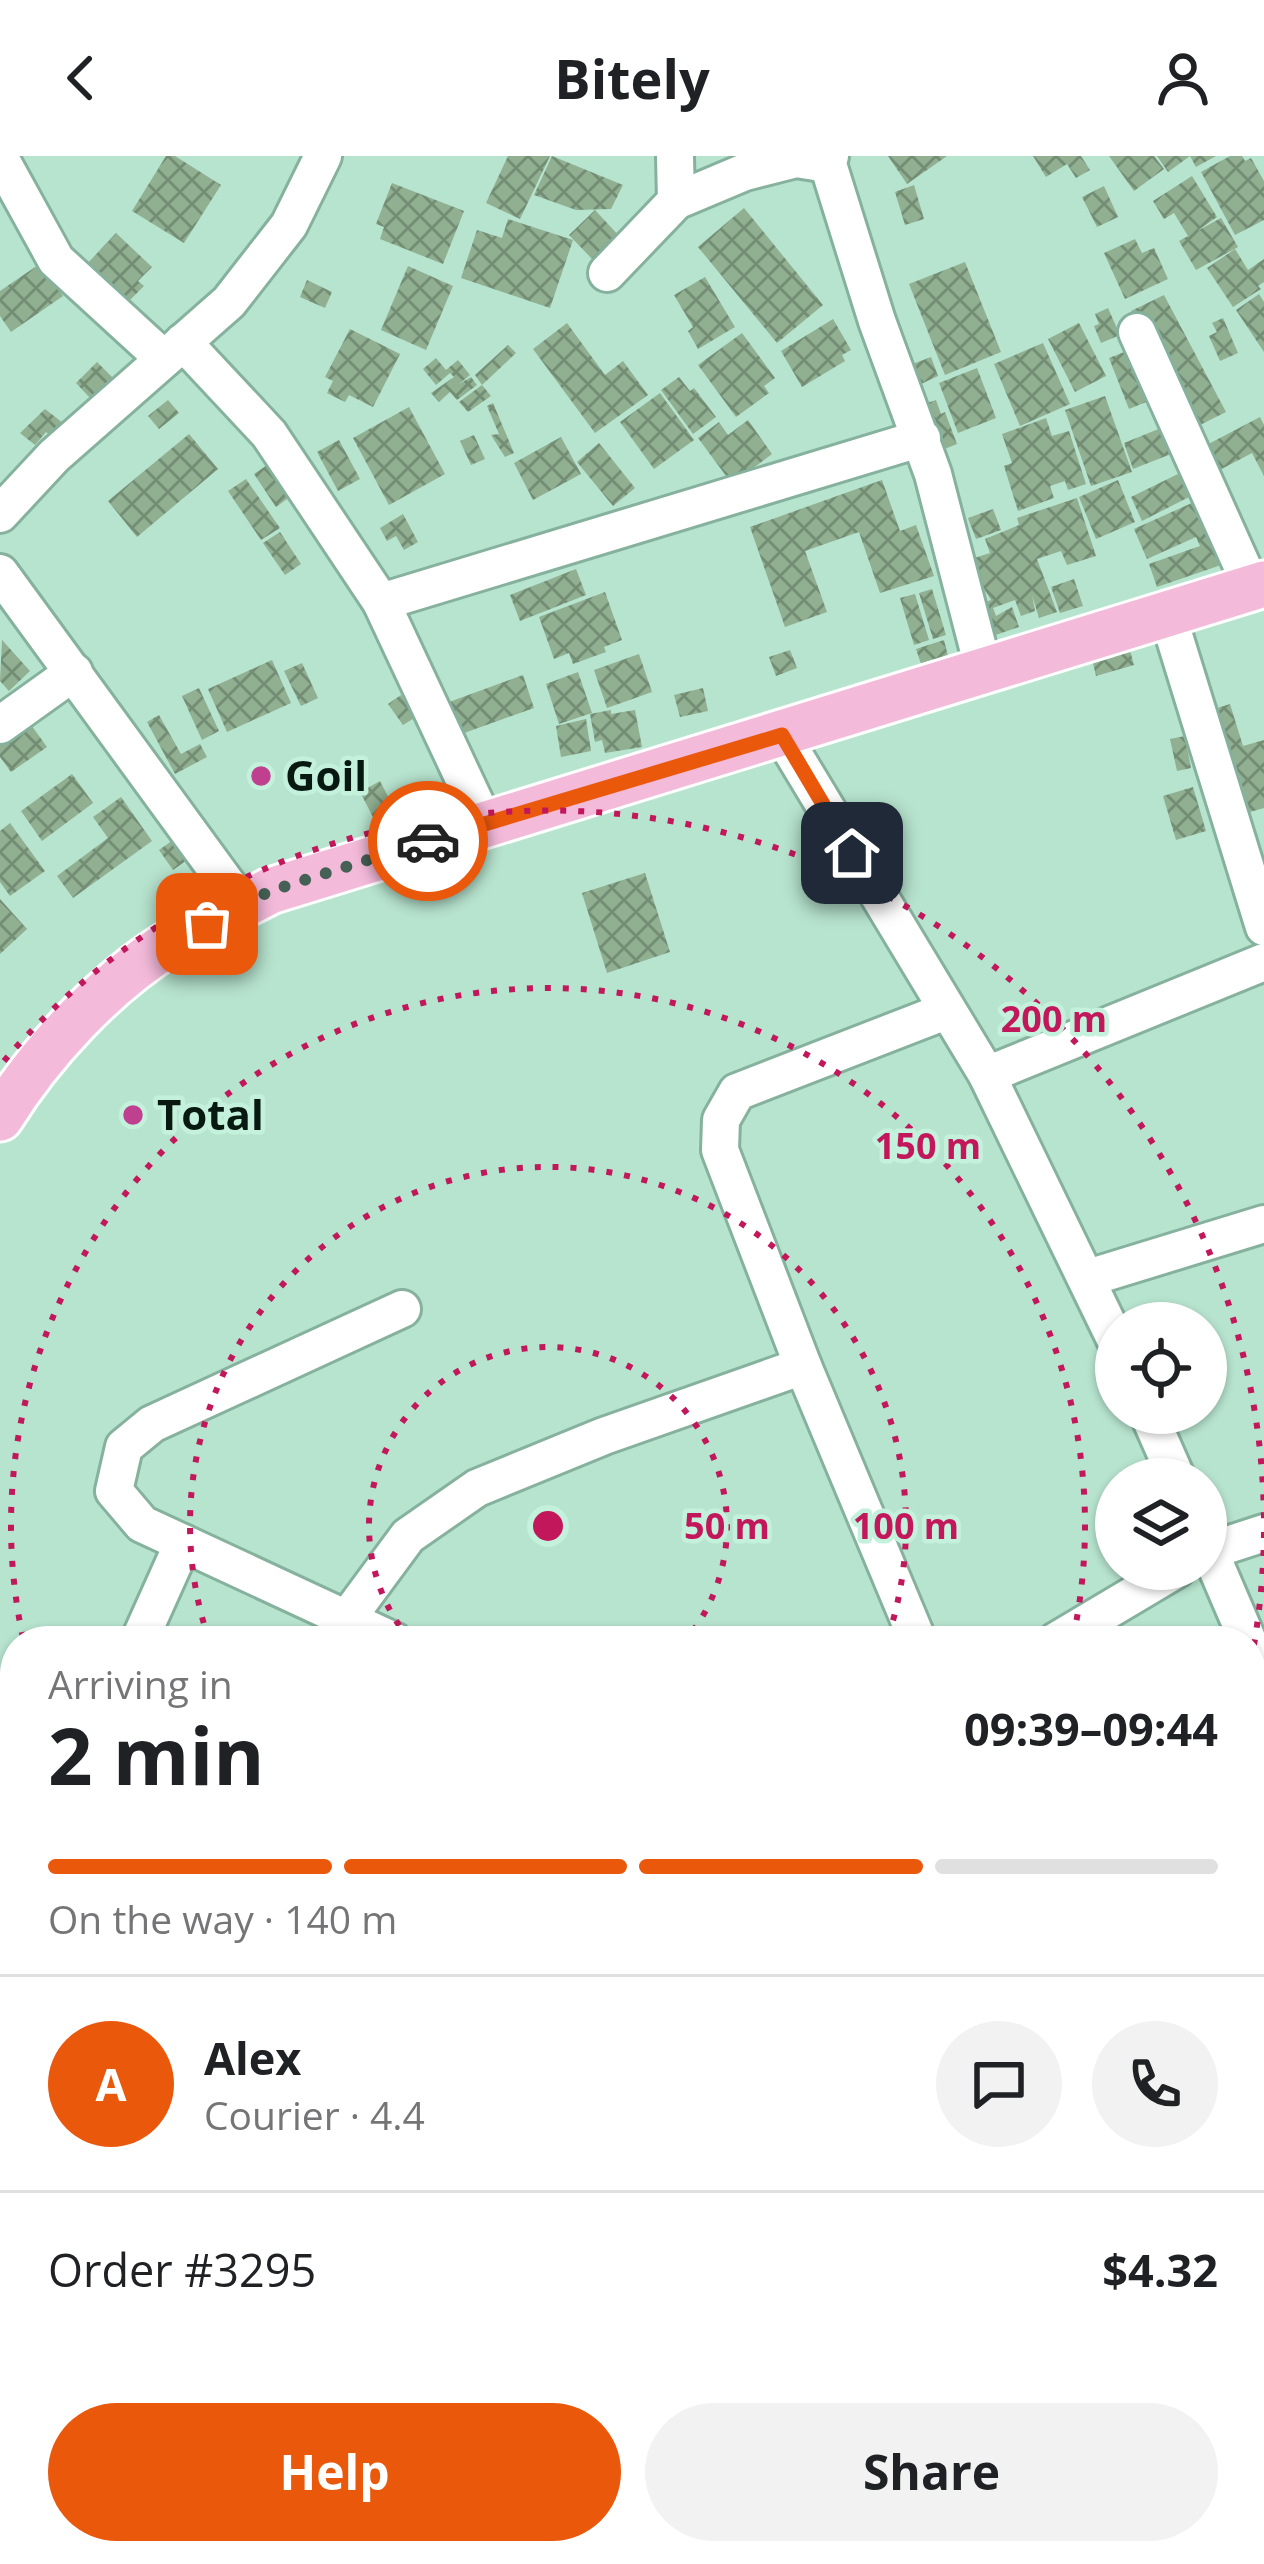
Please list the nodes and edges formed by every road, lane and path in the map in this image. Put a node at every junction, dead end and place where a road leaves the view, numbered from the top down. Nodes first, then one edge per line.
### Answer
1 (323, 156) edge
2 (675, 156) edge
3 (0, 158) edge
4 (829, 160) edge
5 (676, 201) junction
6 (607, 273) dead end
7 (1137, 332) dead end
8 (174, 350) junction
9 (922, 438) junction
10 (0, 514) edge
11 (0, 573) edge
12 (1258, 586) edge
13 (381, 602) junction
14 (1168, 616) junction
15 (983, 670) junction
16 (74, 672) junction
17 (0, 725) edge
18 (782, 735) junction
19 (485, 824) junction
20 (243, 906) junction
21 (1264, 927) edge
22 (1264, 962) edge
23 (946, 1010) junction
24 (987, 1076) junction
25 (1, 1115) edge
26 (1264, 1224) edge
27 (1088, 1278) junction
28 (1099, 1302) edge
29 (402, 1309) dead end
30 (803, 1366) junction
31 (1264, 1533) edge
32 (183, 1543) junction
33 (1227, 1543) edge
34 (1142, 1590) edge
35 (1226, 1590) edge
36 (346, 1620) junction
37 (146, 1626) edge
38 (360, 1626) edge
39 (912, 1626) edge
40 (1081, 1626) edge
41 (1242, 1626) edge

1 - 8 street
2 - 5 street
3 - 8 street
4 - 5 street
4 - 9 street
5 - 6 street
7 - 12 street
8 - 10 street
8 - 13 street
9 - 13 street
9 - 15 street
11 - 16 street
12 - 14 main road
13 - 19 street
14 - 15 main road
14 - 21 street
15 - 18 main road
16 - 17 street
16 - 20 street
18 - 19 main road
18 - 23 street
19 - 20 main road
20 - 25 main road
22 - 24 street
23 - 24 street
23 - 30 street
24 - 27 street
26 - 27 street
27 - 28 street
29 - 32 street
30 - 36 street
30 - 39 street
31 - 33 street
32 - 36 street
32 - 37 street
34 - 40 street
35 - 41 street
36 - 38 street

